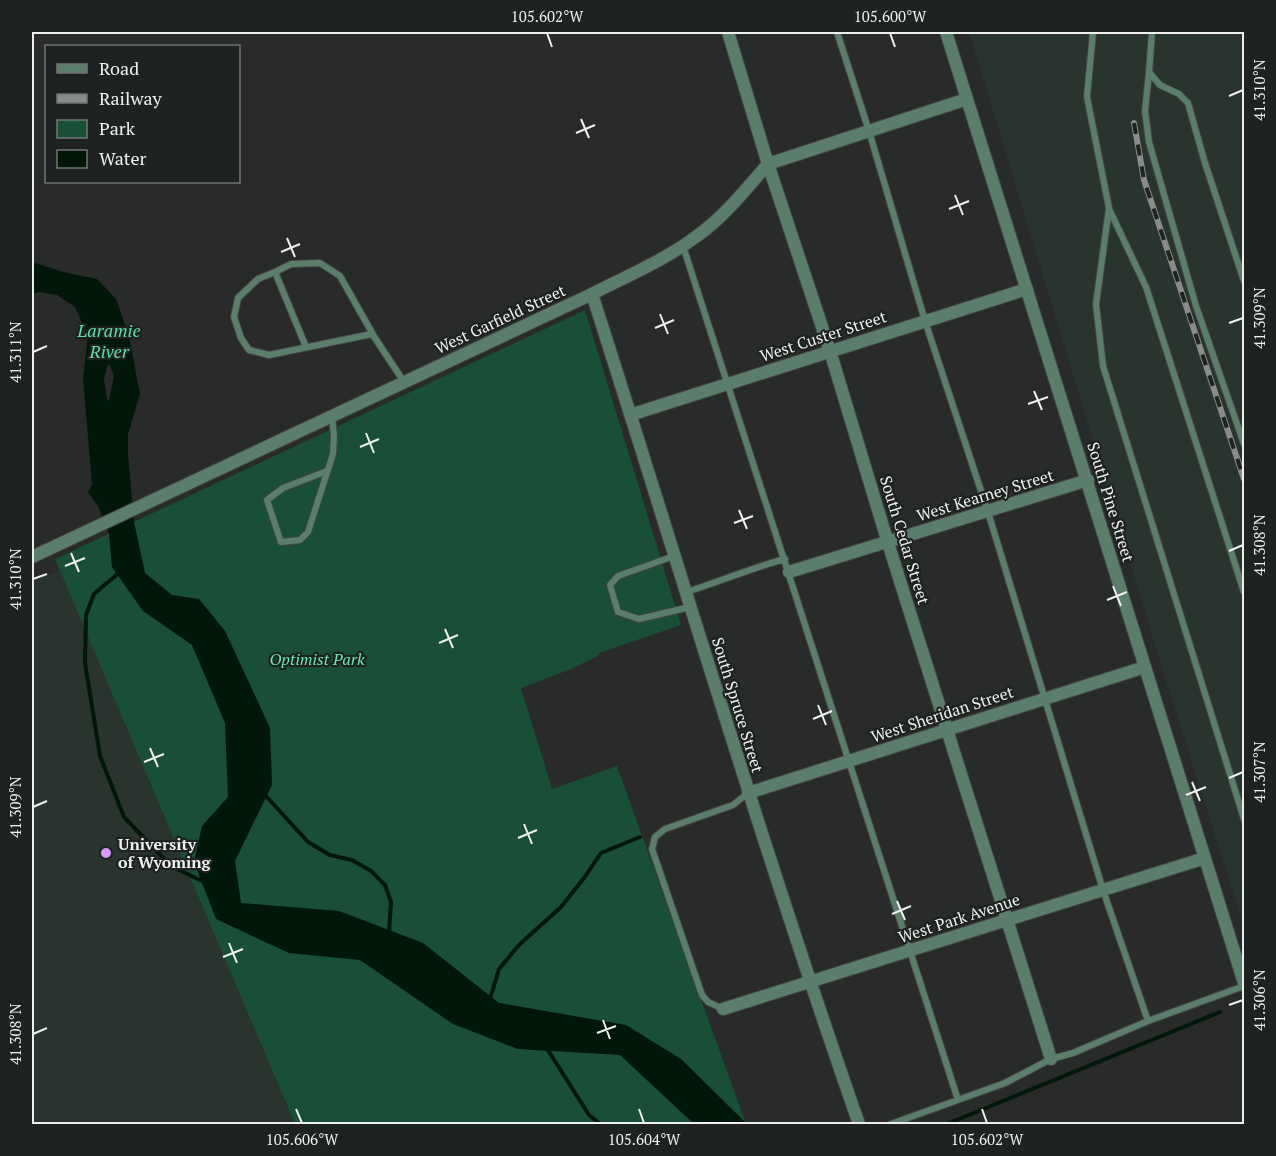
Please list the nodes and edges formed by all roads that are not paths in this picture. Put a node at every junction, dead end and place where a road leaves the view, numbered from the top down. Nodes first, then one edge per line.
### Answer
1 (728, 32) edge
2 (837, 32) edge
3 (946, 32) edge
4 (1093, 32) edge
5 (1152, 32) edge
6 (1149, 72) junction
7 (967, 99) junction
8 (869, 130) junction
9 (768, 164) junction
10 (1109, 208) junction
11 (683, 245) junction
12 (275, 272) junction
13 (1245, 281) edge
14 (1027, 289) junction
15 (592, 294) junction
16 (925, 321) junction
17 (372, 334) junction
18 (306, 347) junction
19 (830, 351) junction
20 (404, 382) junction
21 (728, 383) junction
22 (630, 415) junction
23 (332, 416) junction
24 (1245, 444) edge
25 (327, 471) junction
26 (1088, 480) junction
27 (988, 512) junction
28 (888, 543) junction
29 (674, 556) junction
30 (32, 557) edge
31 (784, 559) junction
32 (789, 572) junction
33 (686, 592) junction
34 (1245, 592) edge
35 (690, 607) junction
36 (1145, 668) junction
37 (1045, 699) junction
38 (948, 729) junction
39 (848, 762) junction
40 (748, 793) junction
41 (1245, 819) edge
42 (1205, 858) junction
43 (1103, 890) junction
44 (1008, 920) junction
45 (909, 951) junction
46 (810, 983) junction
47 (1245, 984) edge
48 (723, 1009) joint
49 (1148, 1021) junction
50 (1051, 1059) junction
51 (958, 1100) junction
52 (859, 1125) edge
53 (891, 1125) edge

1 - 9 street, South Cedar Street
2 - 8 lane
3 - 7 street, South Pine Street
4 - 10 lane
5 - 6 lane
6 - 13 lane
6 - 24 lane
7 - 8 street, West Garfield Street
7 - 14 street, South Pine Street
8 - 9 street, West Garfield Street
8 - 16 lane
9 - 11 street, West Garfield Street
9 - 19 street, South Cedar Street
10 - 34 lane
10 - 41 lane
11 - 15 street, West Garfield Street
11 - 21 lane
12 - 17 lane
12 - 18 lane
12 - 18 lane
14 - 16 street, West Custer Street
14 - 26 street, South Pine Street
15 - 20 street, West Garfield Street
15 - 22 street, South Spruce Street
16 - 19 street, West Custer Street
16 - 27 lane
17 - 18 lane
17 - 20 lane
19 - 21 street, West Custer Street
19 - 28 street, South Cedar Street
20 - 23 street, West Garfield Street
21 - 22 street, West Custer Street
21 - 31 lane
22 - 29 street, South Spruce Street
23 - 25 lane
23 - 30 street, West Garfield Street
25 - 25 lane
26 - 27 street, West Kearney Street
26 - 36 street, South Pine Street
27 - 28 street, West Kearney Street
27 - 37 lane
28 - 32 street, West Kearney Street
28 - 38 street, South Cedar Street
29 - 33 street, South Spruce Street
29 - 35 lane
31 - 32 lane
31 - 33 lane
32 - 39 lane
33 - 35 street, South Spruce Street
35 - 40 street, South Spruce Street
36 - 37 street, West Sheridan Street
36 - 42 street, South Pine Street
37 - 38 street, West Sheridan Street
37 - 43 lane
38 - 39 street, West Sheridan Street
38 - 44 street, South Cedar Street
39 - 40 street, West Sheridan Street
39 - 45 lane
40 - 46 street, South Spruce Street
40 - 48 lane
42 - 43 street, West Park Avenue
42 - 47 street, South Pine Street
43 - 44 street, West Park Avenue
43 - 49 lane
44 - 45 street, West Park Avenue
44 - 50 street, South Cedar Street
45 - 46 street, West Park Avenue
45 - 51 lane
46 - 48 street, West Park Avenue
46 - 52 street, South Spruce Street
47 - 49 lane
49 - 50 lane
50 - 51 lane
51 - 53 lane

